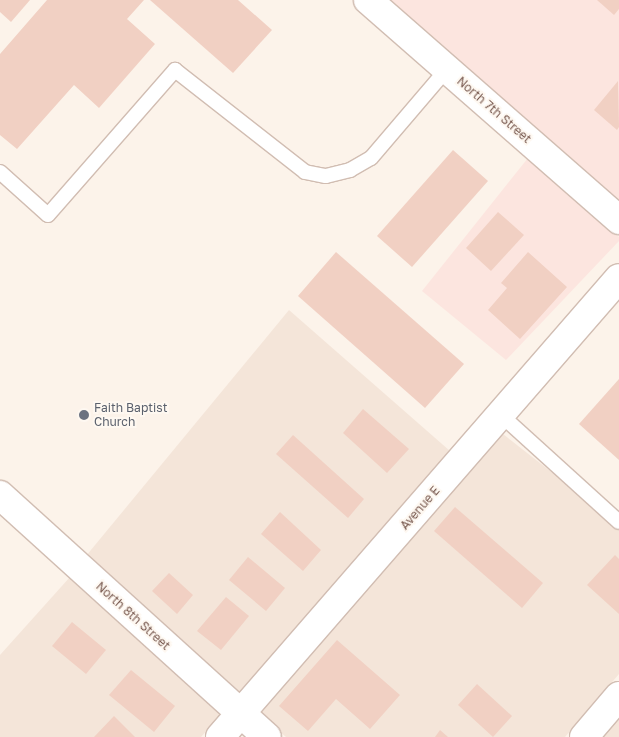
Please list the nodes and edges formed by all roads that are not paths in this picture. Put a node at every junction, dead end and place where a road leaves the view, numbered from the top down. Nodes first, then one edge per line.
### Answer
1 (368, 0) edge
2 (447, 69) junction
3 (0, 172) edge
4 (619, 220) edge
5 (619, 278) edge
6 (501, 415) junction
7 (0, 496) edge
8 (619, 522) edge
9 (619, 696) edge
10 (240, 714) junction
11 (220, 737) edge
12 (267, 737) edge
13 (584, 737) edge

1 - 2 street, North 7th Street
2 - 3 lane
2 - 4 street, North 7th Street
5 - 6 street, Avenue E
6 - 8 lane
6 - 10 street, Avenue E
7 - 10 street, North 8th Street
9 - 13 street
10 - 11 street, Avenue E
10 - 12 street, North 8th Street

